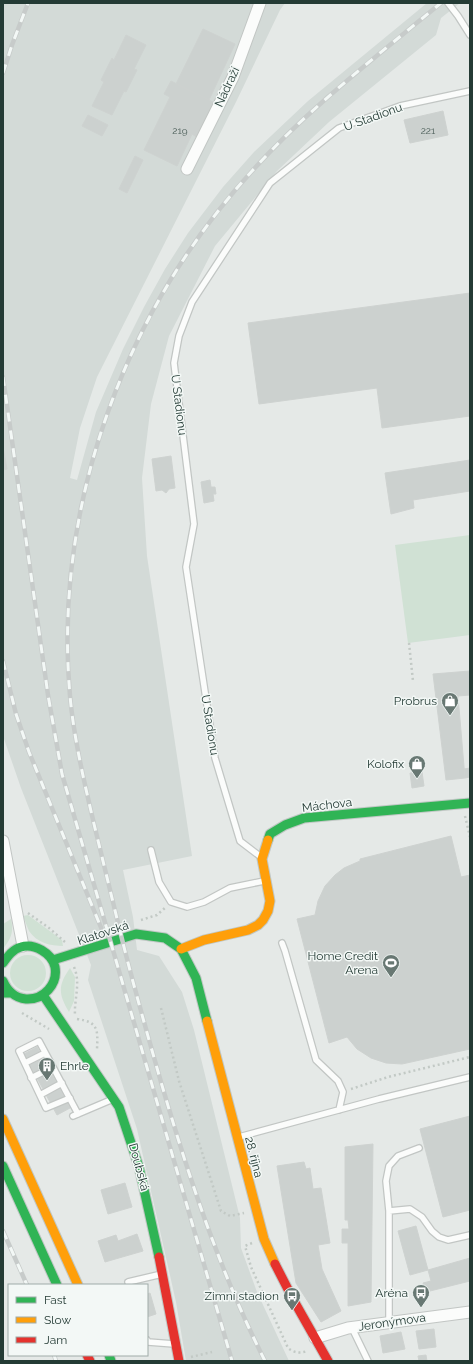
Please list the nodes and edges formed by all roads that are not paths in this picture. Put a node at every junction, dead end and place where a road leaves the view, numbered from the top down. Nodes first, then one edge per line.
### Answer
1 (260, 3) edge
2 (448, 3) edge
3 (470, 35) edge
4 (470, 91) edge
5 (187, 169) dead end
6 (466, 804) edge
7 (3, 841) edge
8 (151, 850) dead end
9 (262, 859) junction
10 (266, 880) junction
11 (282, 943) dead end
12 (23, 946) junction
13 (181, 949) junction
14 (53, 960) junction
15 (3, 963) edge
16 (3, 981) edge
17 (7, 993) edge
18 (42, 995) junction
19 (45, 1053) junction
20 (25, 1063) junction
21 (53, 1067) junction
22 (470, 1077) edge
23 (31, 1078) junction
24 (62, 1083) junction
25 (40, 1095) junction
26 (70, 1098) junction
27 (114, 1099) junction
28 (339, 1110) junction
29 (3, 1119) edge
30 (237, 1137) junction
31 (419, 1148) dead end
32 (3, 1166) edge
33 (389, 1211) junction
34 (470, 1235) edge
35 (162, 1274) junction
36 (57, 1284) edge
37 (78, 1284) edge
38 (129, 1284) edge
39 (470, 1312) edge
40 (389, 1322) junction
41 (352, 1328) junction
42 (315, 1338) junction
43 (148, 1342) edge
44 (176, 1344) junction
45 (179, 1360) edge
46 (328, 1361) edge
47 (368, 1361) edge

1 - 5 street, Nádraží
2 - 3 lane
4 - 9 lane, U Stadionu
6 - 9 main road, Máchova
7 - 12 street
8 - 10 lane
9 - 10 main road, Máchova
10 - 13 main road, Máchova
11 - 28 lane
12 - 14 main road
12 - 15 main road
13 - 14 main road, Klatovská
13 - 30 main road, 28. října
14 - 18 main road
16 - 17 main road
17 - 18 main road
18 - 27 main road, Doubská
19 - 20 lane
19 - 20 lane
19 - 21 lane
20 - 23 lane
21 - 23 lane
21 - 24 lane
22 - 28 lane
23 - 25 lane
24 - 25 lane
24 - 26 lane
25 - 26 lane
26 - 27 lane
27 - 35 main road, Doubská
28 - 30 lane
29 - 37 main road
30 - 42 main road, 28. října
31 - 33 lane
32 - 36 main road
33 - 34 lane
33 - 40 lane
35 - 38 lane
35 - 44 main road, Doubská
39 - 40 street, Jeronýmova
40 - 41 street, Jeronýmova
41 - 42 street, Jeronýmova
41 - 47 lane
42 - 46 main road, 28. října
43 - 44 lane
44 - 45 main road, Doubská

